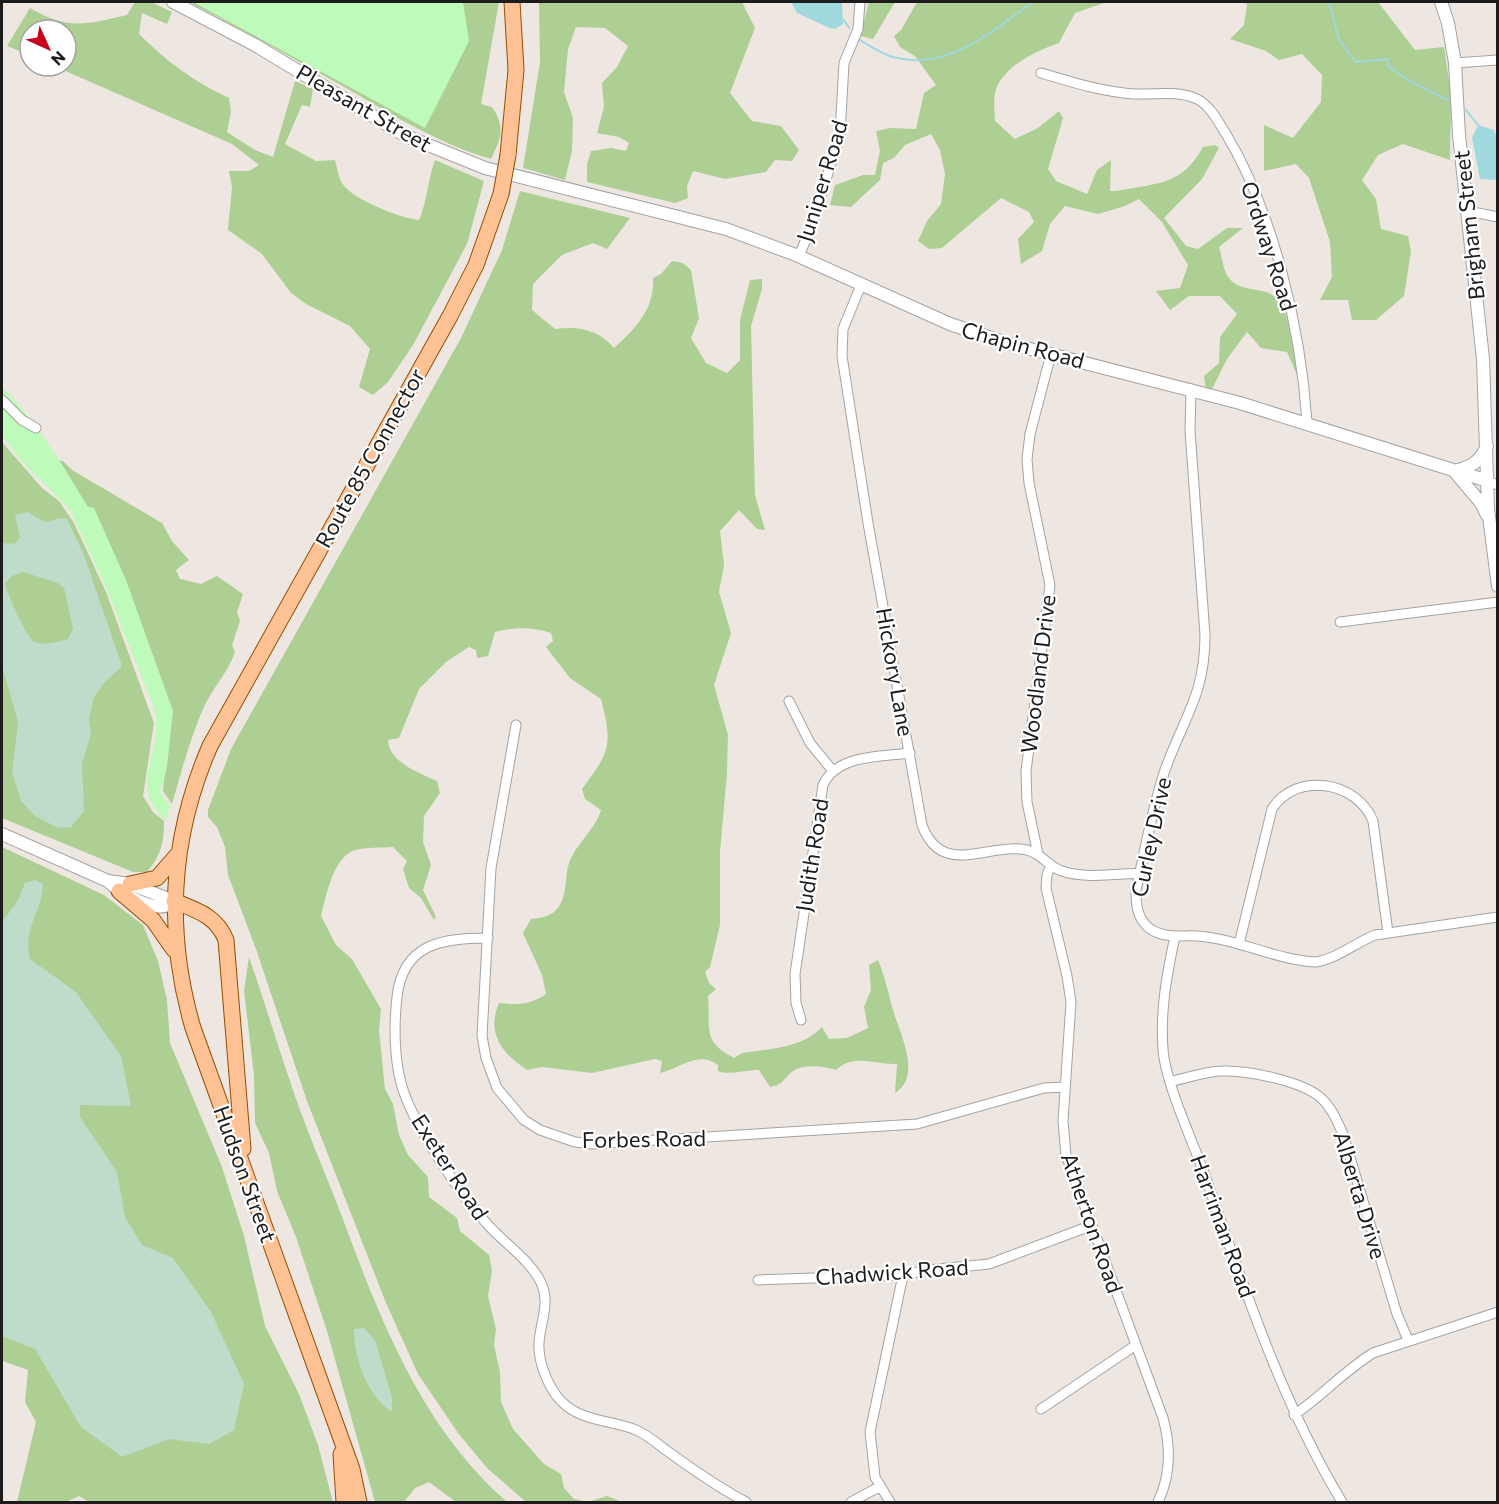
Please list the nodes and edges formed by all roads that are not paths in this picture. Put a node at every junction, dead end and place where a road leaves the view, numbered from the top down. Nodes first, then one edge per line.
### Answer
1 (173, 2) edge
2 (512, 2) edge
3 (860, 2) edge
4 (1441, 2) edge
5 (1497, 60) edge
6 (1455, 63) junction
7 (1041, 73) dead end
8 (600, 197) joint
9 (1468, 211) junction
10 (1497, 217) edge
11 (799, 256) junction
12 (861, 285) junction
13 (1052, 354) junction
14 (1191, 389) junction
15 (2, 400) edge
16 (1307, 422) junction
17 (36, 428) dead end
18 (1487, 446) junction
19 (1454, 471) junction
20 (1493, 483) edge
21 (1490, 521) junction
22 (1497, 586) edge
23 (1497, 602) edge
24 (1340, 622) dead end
25 (789, 701) dead end
26 (516, 725) dead end
27 (910, 753) junction
28 (833, 771) junction
29 (2, 834) edge
30 (178, 854) junction
31 (1038, 854) junction
32 (1051, 865) junction
33 (1140, 873) junction
34 (119, 885) junction
35 (174, 901) junction
36 (1497, 917) edge
37 (1388, 933) junction
38 (1175, 936) junction
39 (488, 938) junction
40 (1239, 944) junction
41 (177, 956) junction
42 (801, 1020) dead end
43 (1172, 1081) junction
44 (1065, 1087) junction
45 (253, 1196) junction
46 (1090, 1226) junction
47 (903, 1275) junction
48 (758, 1280) dead end
49 (1497, 1312) edge
50 (1408, 1340) junction
51 (1136, 1345) junction
52 (1041, 1409) dead end
53 (1294, 1415) junction
54 (340, 1442) junction
55 (879, 1487) junction
56 (344, 1503) edge
57 (359, 1503) edge
58 (746, 1503) edge
59 (851, 1503) edge
60 (890, 1503) edge
61 (1158, 1503) edge
62 (1342, 1503) edge

1 - 8 street, Pleasant Street
2 - 30 main road, Route 85 Connector, bridge
3 - 11 street, Juniper Road
4 - 6 street, Brigham Street
5 - 6 street
6 - 9 street, Brigham Street
7 - 16 street, Ordway Road
8 - 11 street, Chapin Road
9 - 10 street
9 - 18 street, Brigham Street
11 - 12 street, Chapin Road
12 - 13 street, Chapin Road
12 - 27 street, Hickory Lane
13 - 14 street, Chapin Road
13 - 31 street, Woodland Drive
14 - 16 street, Chapin Road
14 - 33 street, Curley Drive
15 - 17 street
16 - 19 street, Chapin Road
18 - 19 street
18 - 20 street, Brigham Street
19 - 20 street, Chapin Road
19 - 21 street, Brigham Street
20 - 21 street, Brigham Street
21 - 22 street, Brigham Street
23 - 24 street
25 - 28 street
26 - 39 street, Forbes Road
27 - 28 street, Judith Road
27 - 31 street, Hickory Lane
28 - 42 street, Judith Road
29 - 34 street
30 - 34 main road
30 - 35 main road, Route 85 Connector
31 - 32 street
32 - 33 street
32 - 44 street, Atherton Road
33 - 38 street, Curley Drive
34 - 35 street
34 - 41 main road
35 - 41 main road, Hudson Street
35 - 45 main road
36 - 37 street, Curley Drive
37 - 40 street, Curley Drive
37 - 40 street
38 - 40 street, Curley Drive
38 - 43 street, Harriman Road
39 - 44 street, Forbes Road
39 - 58 street, Exeter Road
41 - 45 main road, Hudson Street
43 - 50 street, Alberta Drive
43 - 53 street, Harriman Road
44 - 46 street, Atherton Road
45 - 54 main road, Hudson Street
46 - 47 street, Chadwick Road
46 - 51 street, Atherton Road
47 - 48 street, Chadwick Road
47 - 55 street
49 - 50 street
50 - 53 street
51 - 52 street
51 - 61 street, Atherton Road
53 - 62 street, Harriman Road
54 - 56 main road, Hudson Street
54 - 57 main road, Hudson Street
55 - 59 street
55 - 60 street

